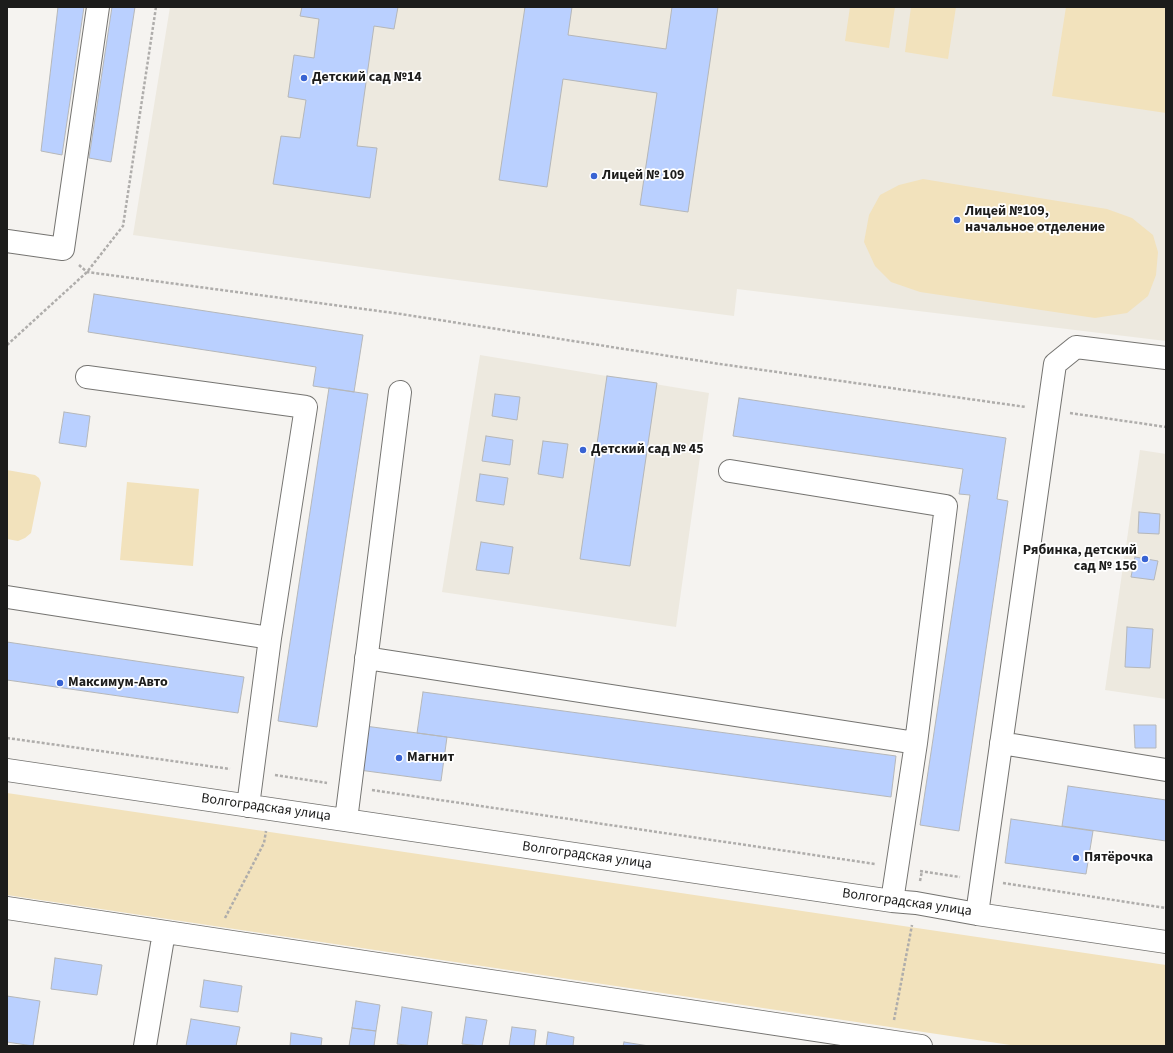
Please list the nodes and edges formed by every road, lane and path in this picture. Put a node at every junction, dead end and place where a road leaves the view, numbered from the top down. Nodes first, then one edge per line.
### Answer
1 (98, 7) edge
2 (156, 7) edge
3 (7, 241) edge
4 (63, 249) junction
5 (87, 272) junction
6 (7, 345) edge
7 (1166, 358) edge
8 (87, 377) dead end
9 (400, 392) dead end
10 (1049, 410) junction
11 (1166, 427) edge
12 (730, 471) dead end
13 (7, 597) edge
14 (270, 638) junction
15 (366, 658) junction
16 (7, 738) edge
17 (916, 743) junction
18 (1001, 743) junction
19 (7, 770) edge
20 (1166, 770) edge
21 (252, 772) junction
22 (350, 786) junction
23 (258, 807) junction
24 (346, 820) junction
25 (897, 867) junction
26 (922, 871) junction
27 (982, 880) junction
28 (892, 901) junction
29 (916, 903) junction
30 (7, 908) edge
31 (1166, 908) edge
32 (977, 914) junction
33 (164, 932) junction
34 (213, 939) junction
35 (1166, 942) edge
36 (887, 1020) dead end
37 (865, 1042) edge
38 (145, 1046) edge
39 (921, 1046) edge

1 - 4 street
2 - 5 path
3 - 4 street
4 - 5 path
5 - 6 path
5 - 10 path
7 - 10 street
8 - 14 street
9 - 15 street
10 - 11 path
10 - 18 street
12 - 17 street
13 - 14 street
14 - 21 street
15 - 17 street
15 - 22 street
16 - 21 path
17 - 25 street
18 - 20 street
18 - 27 street
19 - 23 street, Волгоградская улица
21 - 23 street
22 - 23 path
22 - 24 street
22 - 25 path
23 - 24 street, Волгоградская улица
23 - 34 path
24 - 28 street, Волгоградская улица
25 - 26 path
25 - 28 street
26 - 27 path
26 - 29 path
27 - 31 path
27 - 32 street
28 - 29 street, Волгоградская улица
29 - 32 street, Волгоградская улица
29 - 36 path
30 - 33 street
32 - 35 street, Волгоградская улица
33 - 34 street
33 - 38 street
34 - 37 street
37 - 39 street

